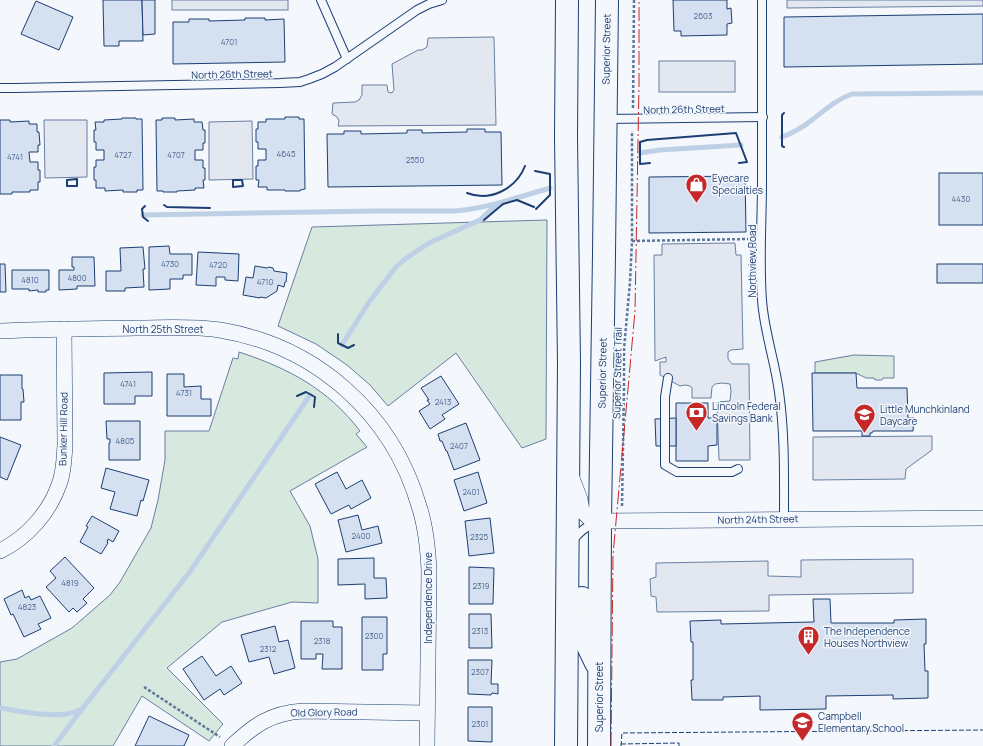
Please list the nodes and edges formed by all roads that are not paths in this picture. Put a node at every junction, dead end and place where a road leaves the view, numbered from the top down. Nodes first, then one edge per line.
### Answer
1 (321, 0) edge
2 (442, 0) edge
3 (567, 0) edge
4 (607, 0) edge
5 (762, 0) edge
6 (347, 59) junction
7 (0, 88) edge
8 (762, 117) junction
9 (606, 119) junction
10 (64, 329) junction
11 (0, 331) edge
12 (318, 368) joint
13 (668, 378) dead end
14 (568, 468) junction
15 (738, 469) dead end
16 (983, 518) edge
17 (784, 519) junction
18 (600, 521) junction
19 (568, 546) junction
20 (0, 551) edge
21 (568, 581) junction
22 (599, 669) junction
23 (427, 713) junction
24 (227, 742) edge
25 (427, 746) edge
26 (566, 746) edge
27 (599, 746) edge

1 - 6 lane
2 - 6 lane, North 26th Street
3 - 14 main road
4 - 9 main road, Superior Street
5 - 8 lane, Northview Road
6 - 7 lane, North 26th Street
8 - 9 lane, North 26th Street
8 - 17 lane, Northview Road
9 - 18 main road, Superior Street
10 - 11 street, North 25th Street
10 - 12 street, North 25th Street
10 - 20 street, Bunker Hill Road
12 - 23 street, Independence Drive
13 - 15 lane
14 - 18 street, North 24th Street
14 - 19 main road
16 - 17 street, North 24th Street
17 - 18 street, North 24th Street
18 - 19 lane
18 - 22 main road, Superior Street
19 - 21 main road
21 - 22 main road
21 - 26 main road
22 - 27 main road, Superior Street
23 - 24 street, Old Glory Road
23 - 25 street, Independence Drive

